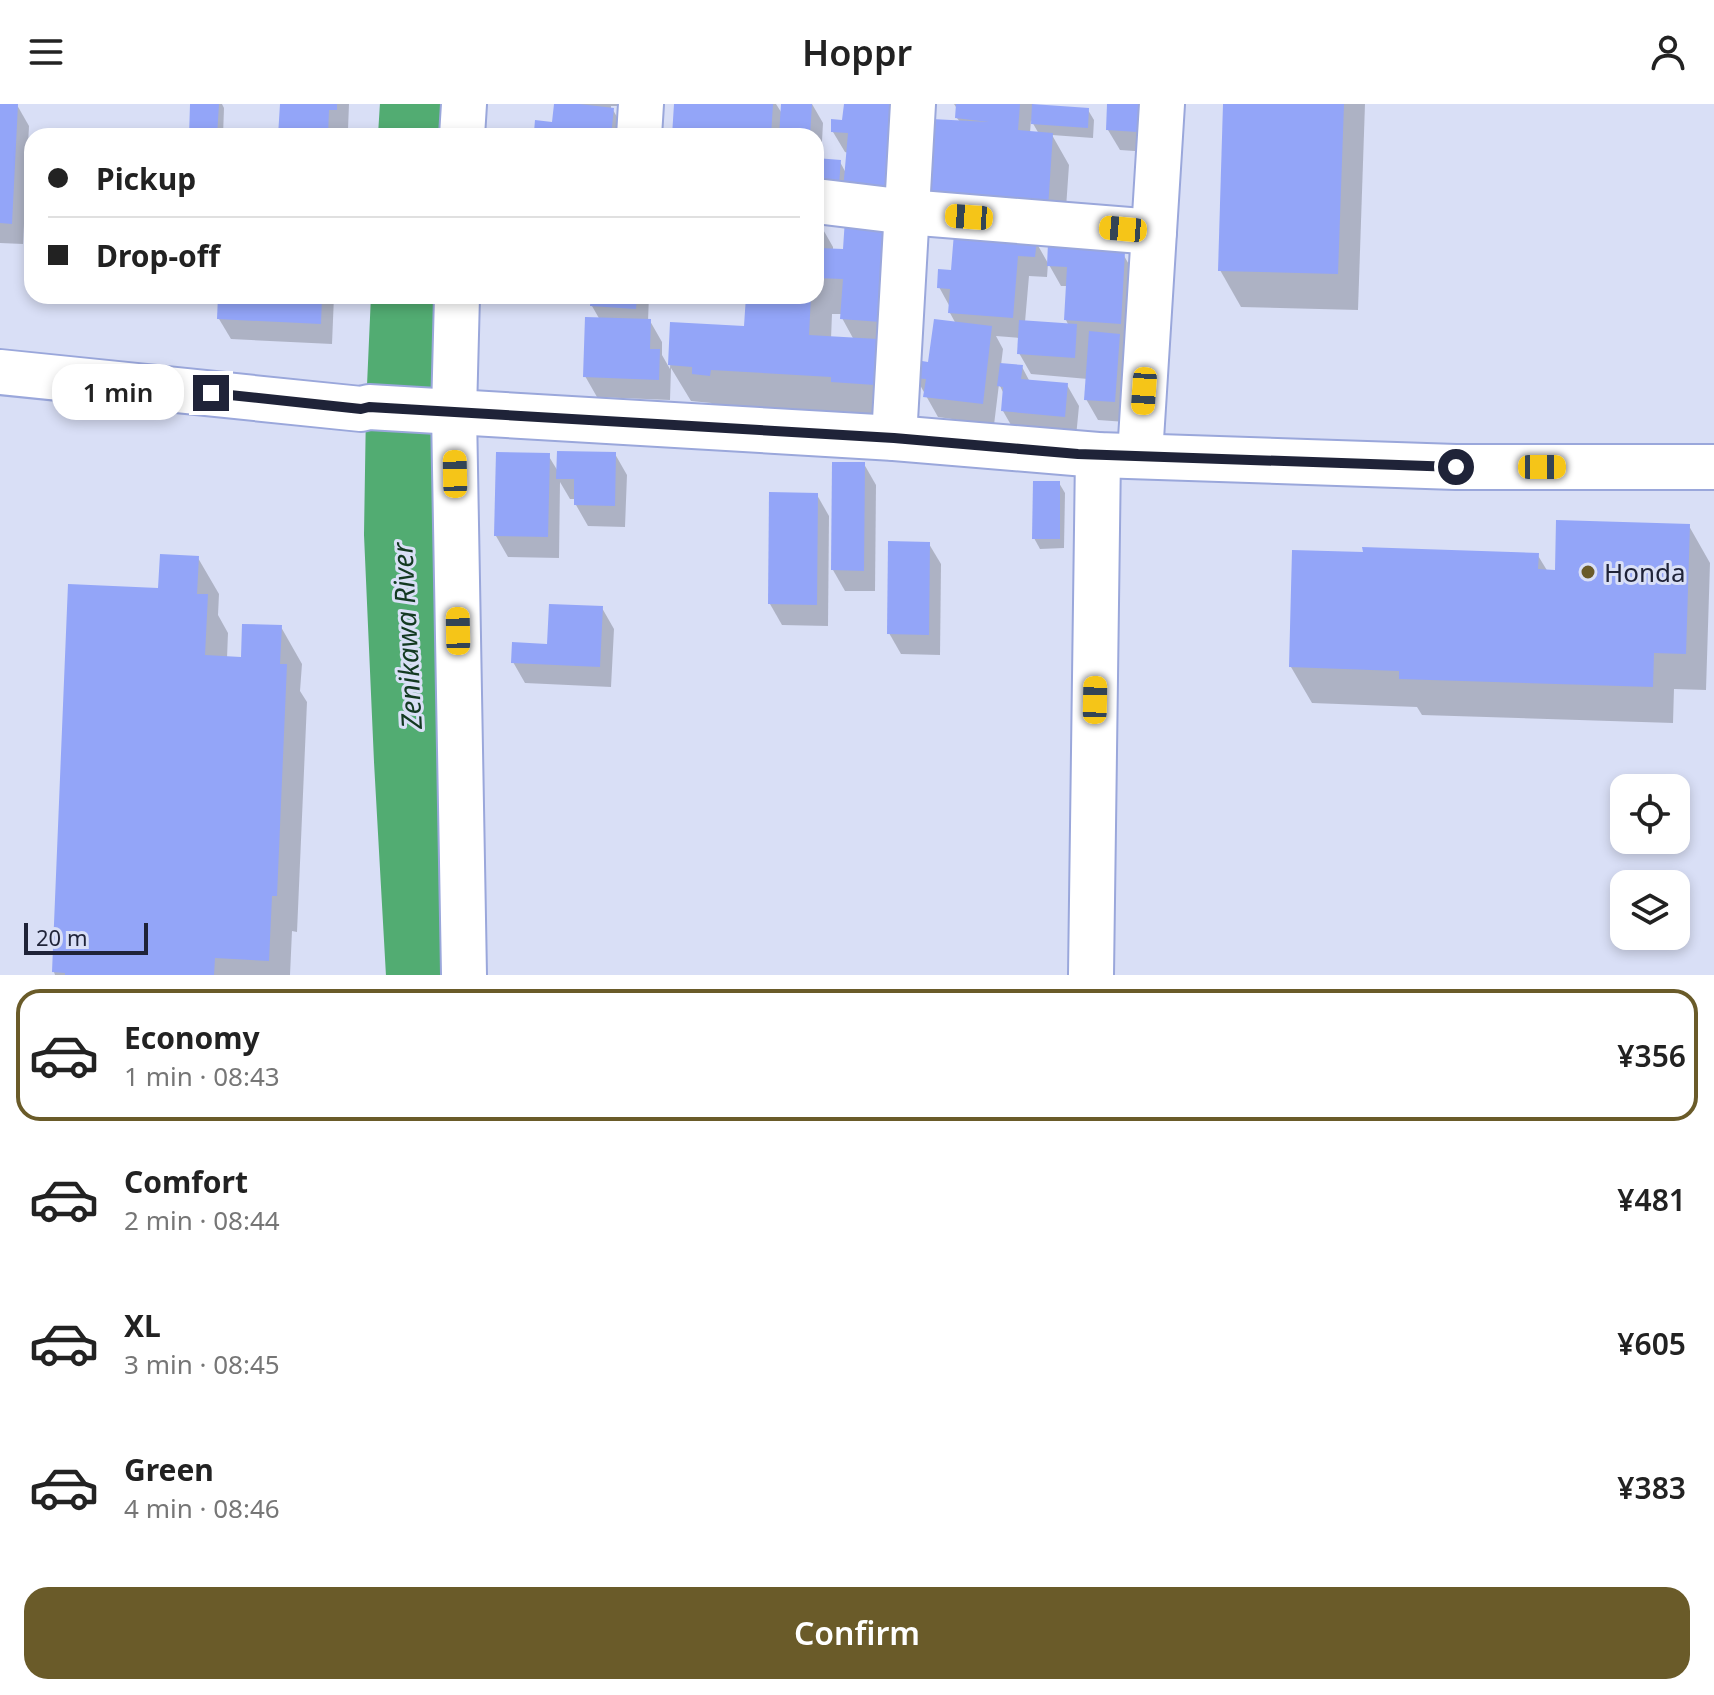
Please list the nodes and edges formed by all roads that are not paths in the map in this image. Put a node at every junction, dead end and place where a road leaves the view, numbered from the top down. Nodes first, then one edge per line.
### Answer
1 (464, 104) edge
2 (641, 104) edge
3 (913, 104) edge
4 (1162, 104) edge
5 (462, 128) edge
6 (640, 128) edge
7 (824, 202) edge
8 (907, 212) junction
9 (1154, 232) junction
10 (456, 304) edge
11 (0, 372) edge
12 (447, 411) junction
13 (894, 438) junction
14 (1119, 455) junction
15 (1714, 467) edge
16 (464, 975) edge
17 (1091, 975) edge

1 - 5 street
2 - 6 street
3 - 8 street
4 - 9 street
7 - 8 street
8 - 9 street
8 - 13 street
9 - 14 street
10 - 12 street
11 - 12 street
12 - 13 street
12 - 16 street
13 - 14 street
14 - 15 street
14 - 17 street

